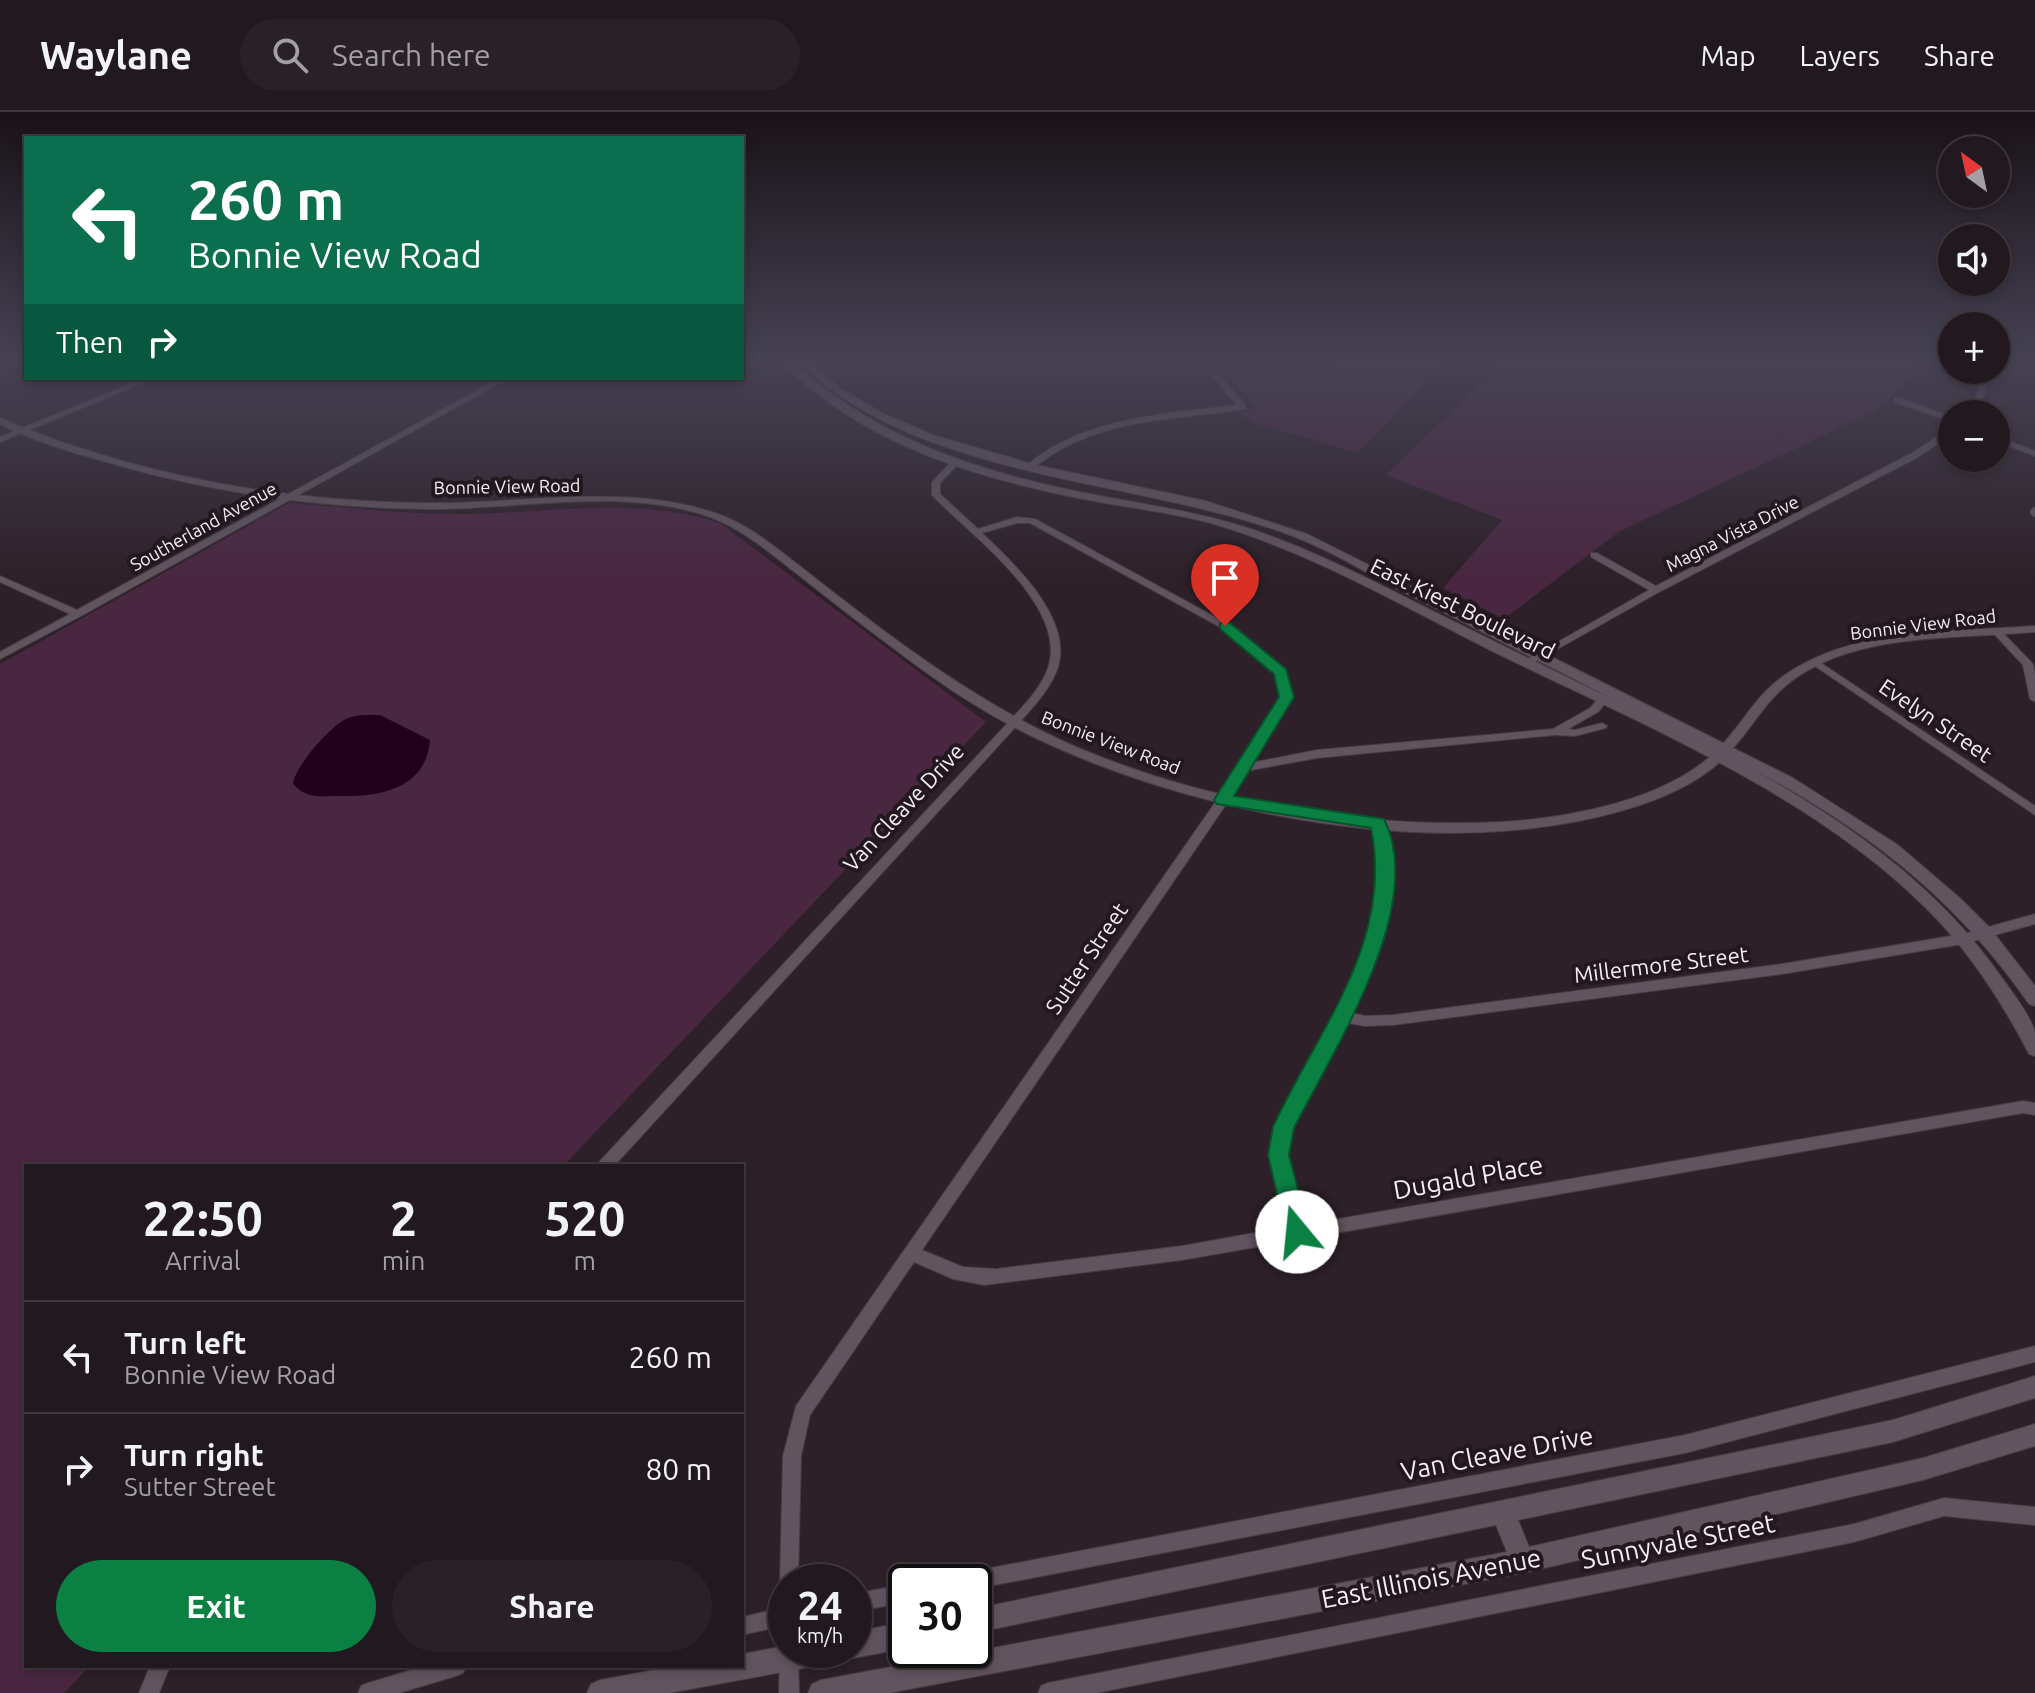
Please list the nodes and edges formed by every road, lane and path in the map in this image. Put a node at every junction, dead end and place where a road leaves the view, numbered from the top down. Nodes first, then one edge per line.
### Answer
1 (19, 431) joint
2 (410, 431) edge
3 (886, 431) edge
4 (919, 431) edge
5 (1096, 431) edge
6 (0, 440) edge
7 (1938, 440) edge
8 (2010, 444) edge
9 (2035, 454) edge
10 (957, 461) junction
11 (1029, 467) junction
12 (290, 497) junction
13 (976, 532) junction
14 (1594, 555) dead end
15 (0, 579) edge
16 (1656, 590) junction
17 (78, 614) junction
18 (2035, 629) edge
19 (1998, 633) junction
20 (1539, 655) junction
21 (0, 656) edge
22 (1815, 662) junction
23 (1526, 663) junction
24 (2035, 699) edge
25 (1602, 701) junction
26 (1013, 722) junction
27 (1602, 726) dead end
28 (1555, 732) junction
29 (1719, 754) junction
30 (1240, 769) junction
31 (1223, 800) junction
32 (2035, 811) edge
33 (1378, 824) junction
34 (2035, 919) edge
35 (1986, 934) junction
36 (1963, 939) junction
37 (2035, 999) edge
38 (1341, 1016) junction
39 (2035, 1049) edge
40 (2035, 1109) edge
41 (607, 1164) edge
42 (1297, 1232) junction
43 (913, 1253) junction
44 (2035, 1354) edge
45 (2035, 1387) edge
46 (2035, 1435) edge
47 (2005, 1444) junction
48 (2035, 1449) edge
49 (1503, 1512) junction
50 (2035, 1516) edge
51 (1523, 1561) junction
52 (789, 1564) edge
53 (992, 1577) edge
54 (992, 1617) edge
55 (768, 1620) edge
56 (744, 1626) edge
57 (768, 1658) edge
58 (744, 1663) edge
59 (159, 1668) edge
60 (449, 1668) edge
61 (721, 1668) edge
62 (788, 1668) edge
63 (149, 1693) edge
64 (368, 1693) edge
65 (600, 1693) edge
66 (789, 1693) edge
67 (821, 1693) edge
68 (1048, 1693) edge

1 - 6 street
1 - 12 street, Bonnie View Road
2 - 12 street, Southerland Avenue
3 - 10 main road, East Kiest Boulevard
4 - 11 main road, East Kiest Boulevard
5 - 11 street
7 - 16 street, Magna Vista Drive
8 - 9 street
10 - 13 street, Van Cleave Drive
10 - 23 main road, East Kiest Boulevard
11 - 20 main road, East Kiest Boulevard
12 - 17 street, Southerland Avenue
12 - 26 street, Bonnie View Road
13 - 26 street, Van Cleave Drive
13 - 30 street, Sutter Street
14 - 16 street
15 - 17 street
16 - 20 street, Magna Vista Drive
17 - 21 street, Southerland Avenue
18 - 19 street, Bonnie View Road
19 - 22 street, Bonnie View Road
19 - 24 street
20 - 23 street, Magna Vista Drive
20 - 29 main road, East Kiest Boulevard
22 - 29 street, Bonnie View Road
22 - 32 street, Evelyn Street
23 - 25 main road, East Kiest Boulevard
25 - 28 street
25 - 29 main road, East Kiest Boulevard
26 - 31 street, Bonnie View Road
26 - 41 street, Van Cleave Drive
27 - 28 street
28 - 30 street
29 - 33 street, Bonnie View Road
29 - 35 main road, East Kiest Boulevard
29 - 36 main road, East Kiest Boulevard
30 - 31 street, Sutter Street
31 - 33 street, Bonnie View Road
31 - 43 street, Sutter Street
33 - 38 street
34 - 35 street, Millermore Street
35 - 36 street, Millermore Street
35 - 37 main road, East Kiest Boulevard
36 - 38 street, Millermore Street
36 - 39 main road, East Kiest Boulevard
38 - 42 street
40 - 42 street, Dugald Place
42 - 43 street, Dugald Place
43 - 52 street, Sutter Street
44 - 53 street, Van Cleave Drive
45 - 49 main road
46 - 47 main road, East Illinois Avenue
47 - 48 main road
47 - 51 main road, East Illinois Avenue
49 - 51 main road
49 - 54 main road
50 - 68 street, Sunnyvale Street
51 - 67 main road, East Illinois Avenue
55 - 56 street
57 - 58 main road
59 - 63 street
60 - 64 street
61 - 65 main road
62 - 66 street

